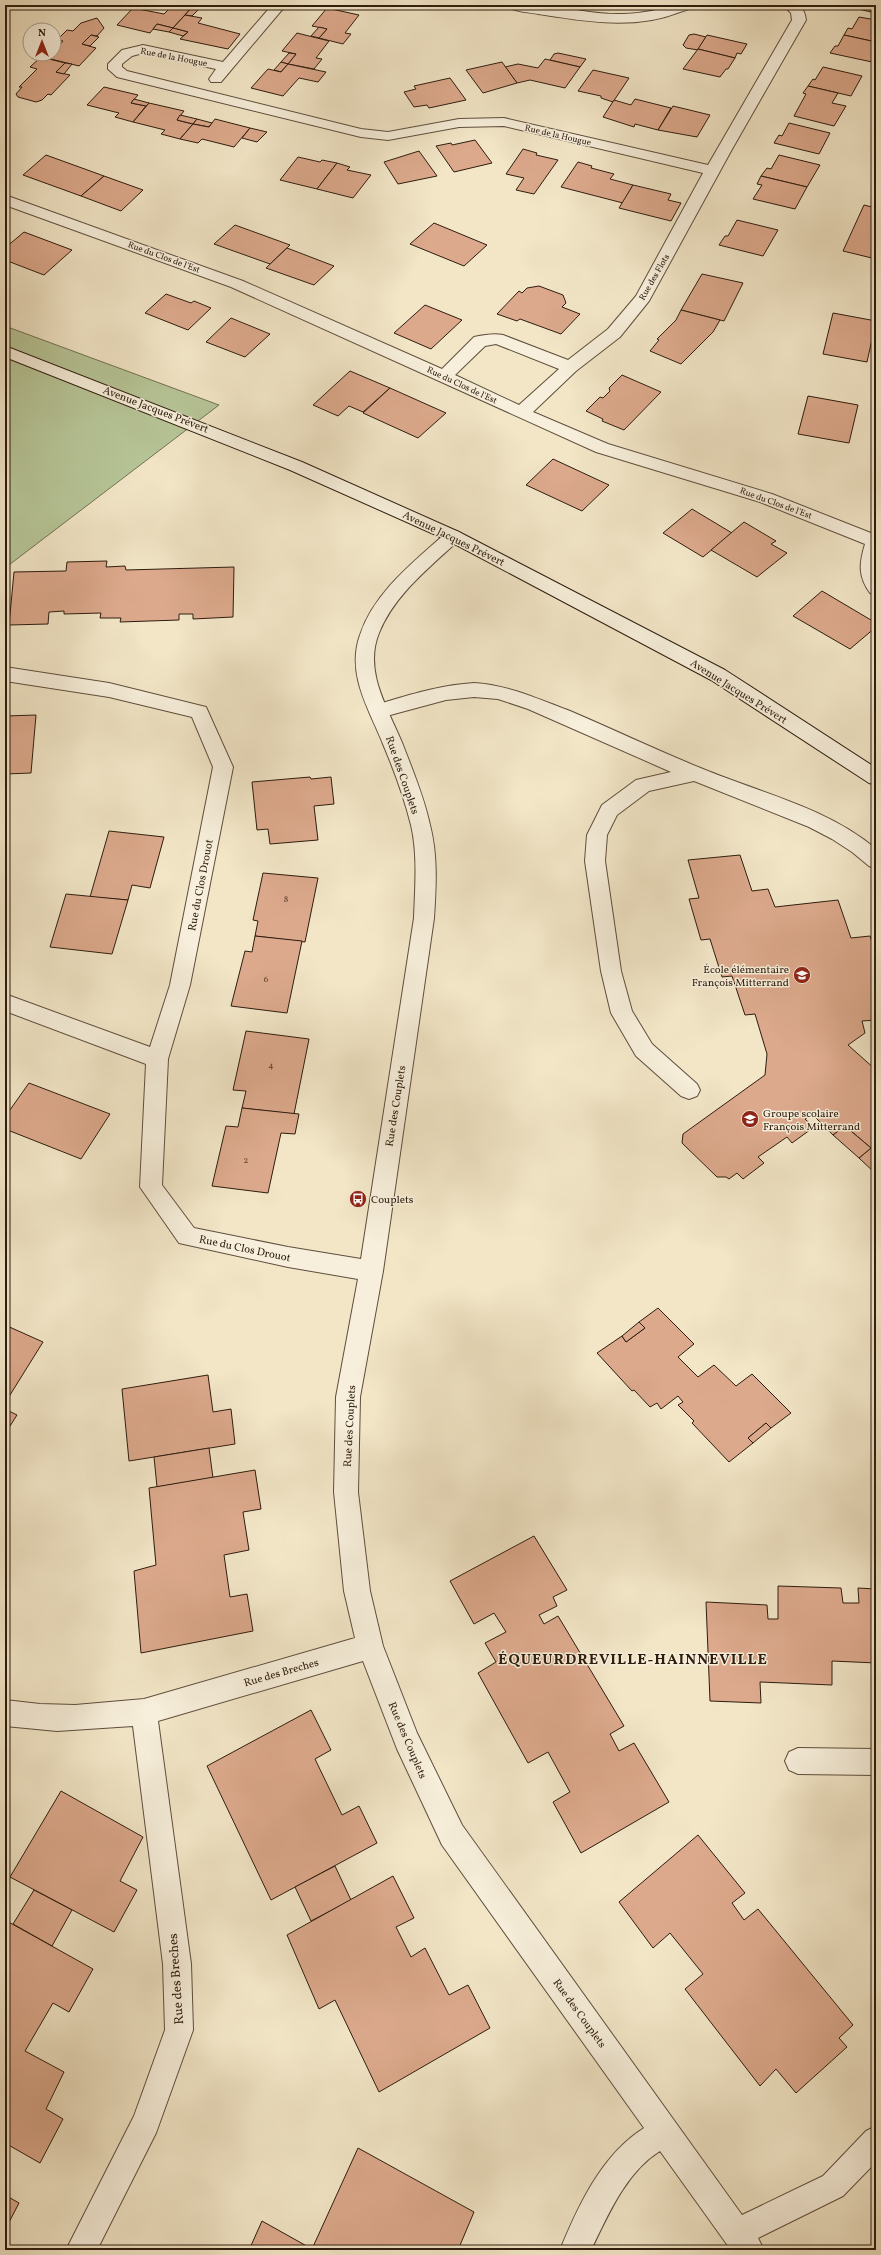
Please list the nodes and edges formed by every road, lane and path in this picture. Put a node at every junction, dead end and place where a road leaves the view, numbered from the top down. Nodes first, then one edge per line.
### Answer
1 (279, 5) edge
2 (514, 5) edge
3 (686, 5) edge
4 (790, 5) edge
5 (225, 67) junction
6 (212, 95) junction
7 (712, 171) junction
8 (5, 200) edge
9 (5, 350) edge
10 (570, 367) junction
11 (444, 376) junction
12 (521, 413) junction
13 (453, 536) junction
14 (875, 539) edge
15 (876, 589) edge
16 (5, 674) edge
17 (379, 711) junction
18 (695, 774) junction
19 (876, 778) edge
20 (876, 861) edge
21 (5, 1002) edge
22 (157, 1059) junction
23 (689, 1090) dead end
24 (370, 1271) junction
25 (370, 1646) junction
26 (144, 1712) junction
27 (5, 1713) edge
28 (798, 1761) dead end
29 (876, 1762) edge
30 (665, 2130) junction
31 (876, 2141) edge
32 (743, 2241) edge
33 (81, 2250) edge
34 (575, 2250) edge

1 - 5 street, Rue de la Hougue
2 - 3 street
4 - 7 street
5 - 6 street, Rue de la Hougue
5 - 6 street, Rue de la Hougue
6 - 7 street, Rue de la Hougue
7 - 10 street, Rue des Flots
8 - 11 street, Rue du Clos de l'Est
9 - 13 street, Avenue Jacques Prévert
10 - 11 street
10 - 12 street, Rue des Flots
11 - 12 street, Rue du Clos de l'Est
12 - 14 street, Rue du Clos de l'Est
13 - 17 street, Rue des Couplets
13 - 19 street, Avenue Jacques Prévert
14 - 15 street, Rue du Clos de l'Est
16 - 22 street, Rue du Clos Drouot
17 - 18 street
17 - 24 street, Rue des Couplets
18 - 20 street
18 - 23 street
21 - 22 street
22 - 24 street, Rue du Clos Drouot
24 - 25 street, Rue des Couplets
25 - 26 street, Rue des Breches
25 - 30 street, Rue des Couplets
26 - 27 street, Rue des Breches
26 - 33 street, Rue des Breches
28 - 29 street
30 - 32 street, Rue des Couplets
30 - 34 street
31 - 32 street

